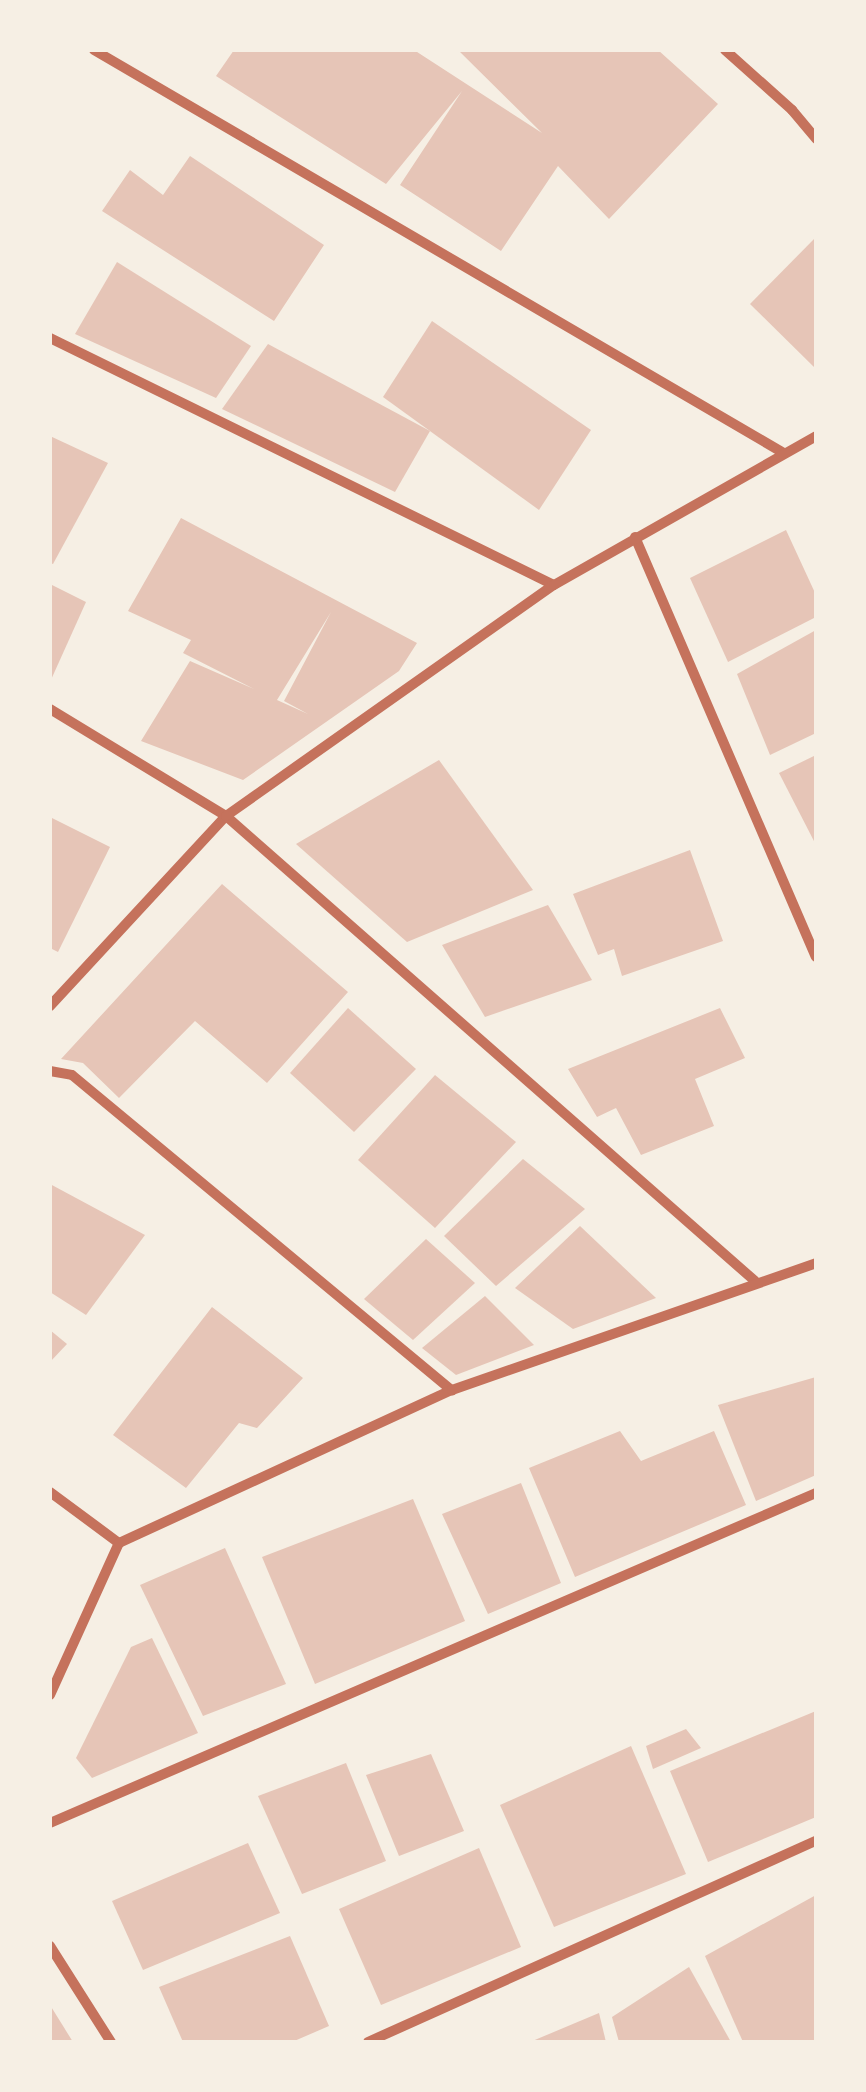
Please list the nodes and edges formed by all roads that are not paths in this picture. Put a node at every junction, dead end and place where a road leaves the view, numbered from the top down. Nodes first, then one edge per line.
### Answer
1 (94, 50) edge
2 (725, 50) edge
3 (816, 139) edge
4 (50, 338) edge
5 (816, 436) edge
6 (782, 452) junction
7 (635, 537) junction
8 (554, 585) junction
9 (50, 710) edge
10 (226, 816) junction
11 (816, 957) edge
12 (50, 1006) edge
13 (50, 1071) edge
14 (816, 1263) edge
15 (755, 1281) junction
16 (452, 1390) junction
17 (50, 1492) edge
18 (816, 1492) edge
19 (119, 1543) junction
20 (50, 1695) edge
21 (50, 1824) edge
22 (816, 1841) edge
23 (50, 1946) edge
24 (111, 2042) edge
25 (368, 2042) edge

1 - 6 street
2 - 3 street
4 - 8 street
5 - 6 street
6 - 7 street
7 - 8 street
7 - 11 street
8 - 10 street
9 - 10 street
10 - 12 street
10 - 15 street
13 - 16 street
14 - 15 street
15 - 16 street
16 - 19 street
17 - 19 street
18 - 21 street
19 - 20 street
22 - 25 street
23 - 24 street

